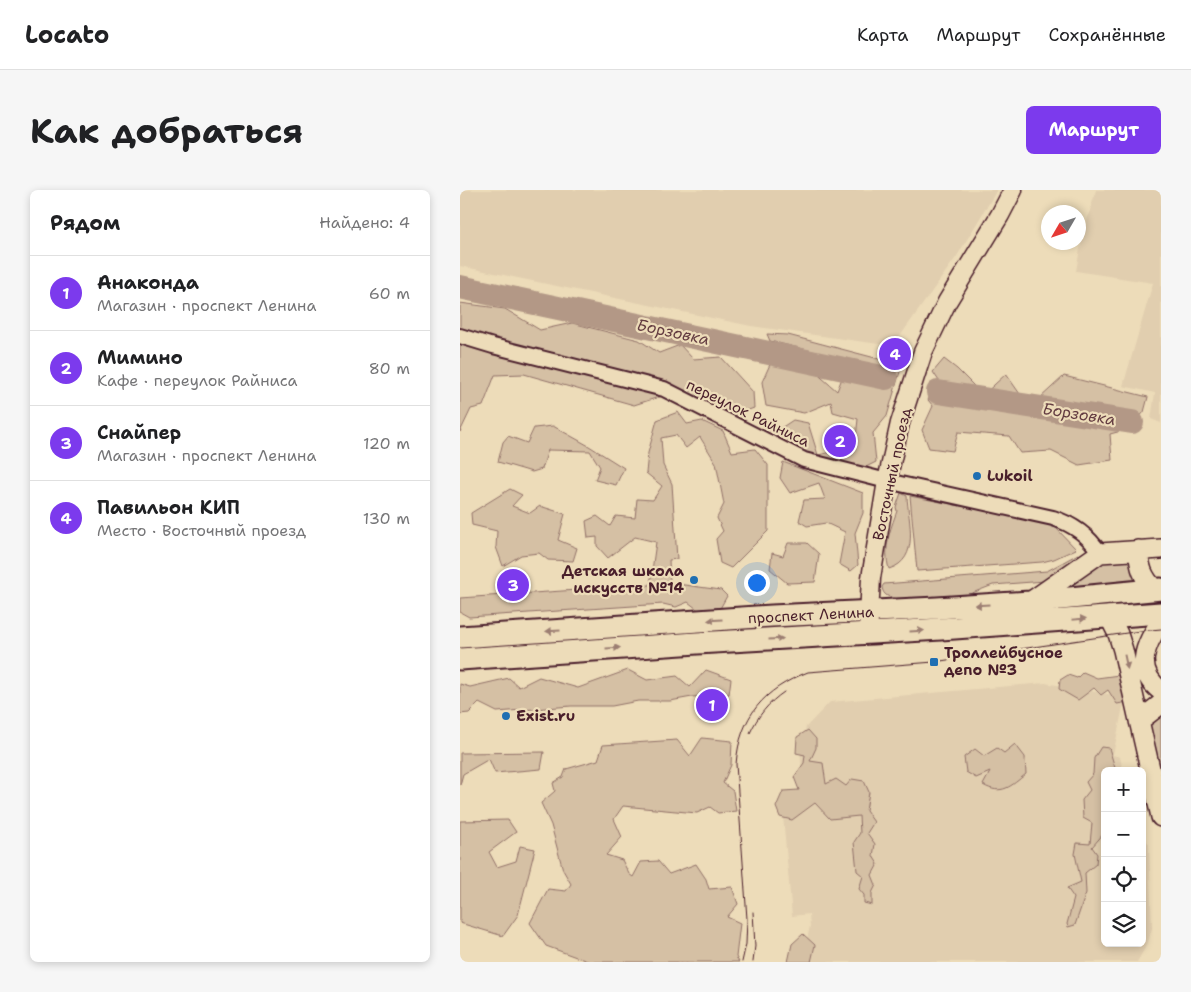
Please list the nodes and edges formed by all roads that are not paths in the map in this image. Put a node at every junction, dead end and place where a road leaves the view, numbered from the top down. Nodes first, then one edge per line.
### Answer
1 (1013, 190) edge
2 (460, 336) edge
3 (888, 481) junction
4 (1161, 549) edge
5 (1138, 550) junction
6 (1100, 553) junction
7 (1158, 589) edge
8 (1030, 602) junction
9 (869, 612) junction
10 (1161, 613) edge
11 (1109, 616) junction
12 (1161, 622) edge
13 (868, 634) junction
14 (460, 637) edge
15 (460, 659) edge
16 (1161, 691) edge
17 (1161, 704) edge
18 (1139, 721) junction
19 (1161, 816) edge

1 - 3 street, Восточный проезд
2 - 3 street, переулок Райниса
3 - 6 street, переулок Райниса
3 - 9 street, Восточный проезд
4 - 5 main road
5 - 6 main road
5 - 7 main road
6 - 8 main road
7 - 8 main road, проспект Ленина
8 -> 9 main road, проспект Ленина
9 - 13 street, Восточный проезд
9 -> 14 main road, проспект Ленина
10 - 11 main road, проспект Ленина
13 -> 11 main road, проспект Ленина
11 -> 18 main road
12 - 16 main road
15 -> 13 main road, проспект Ленина
17 - 18 main road
18 - 19 main road

